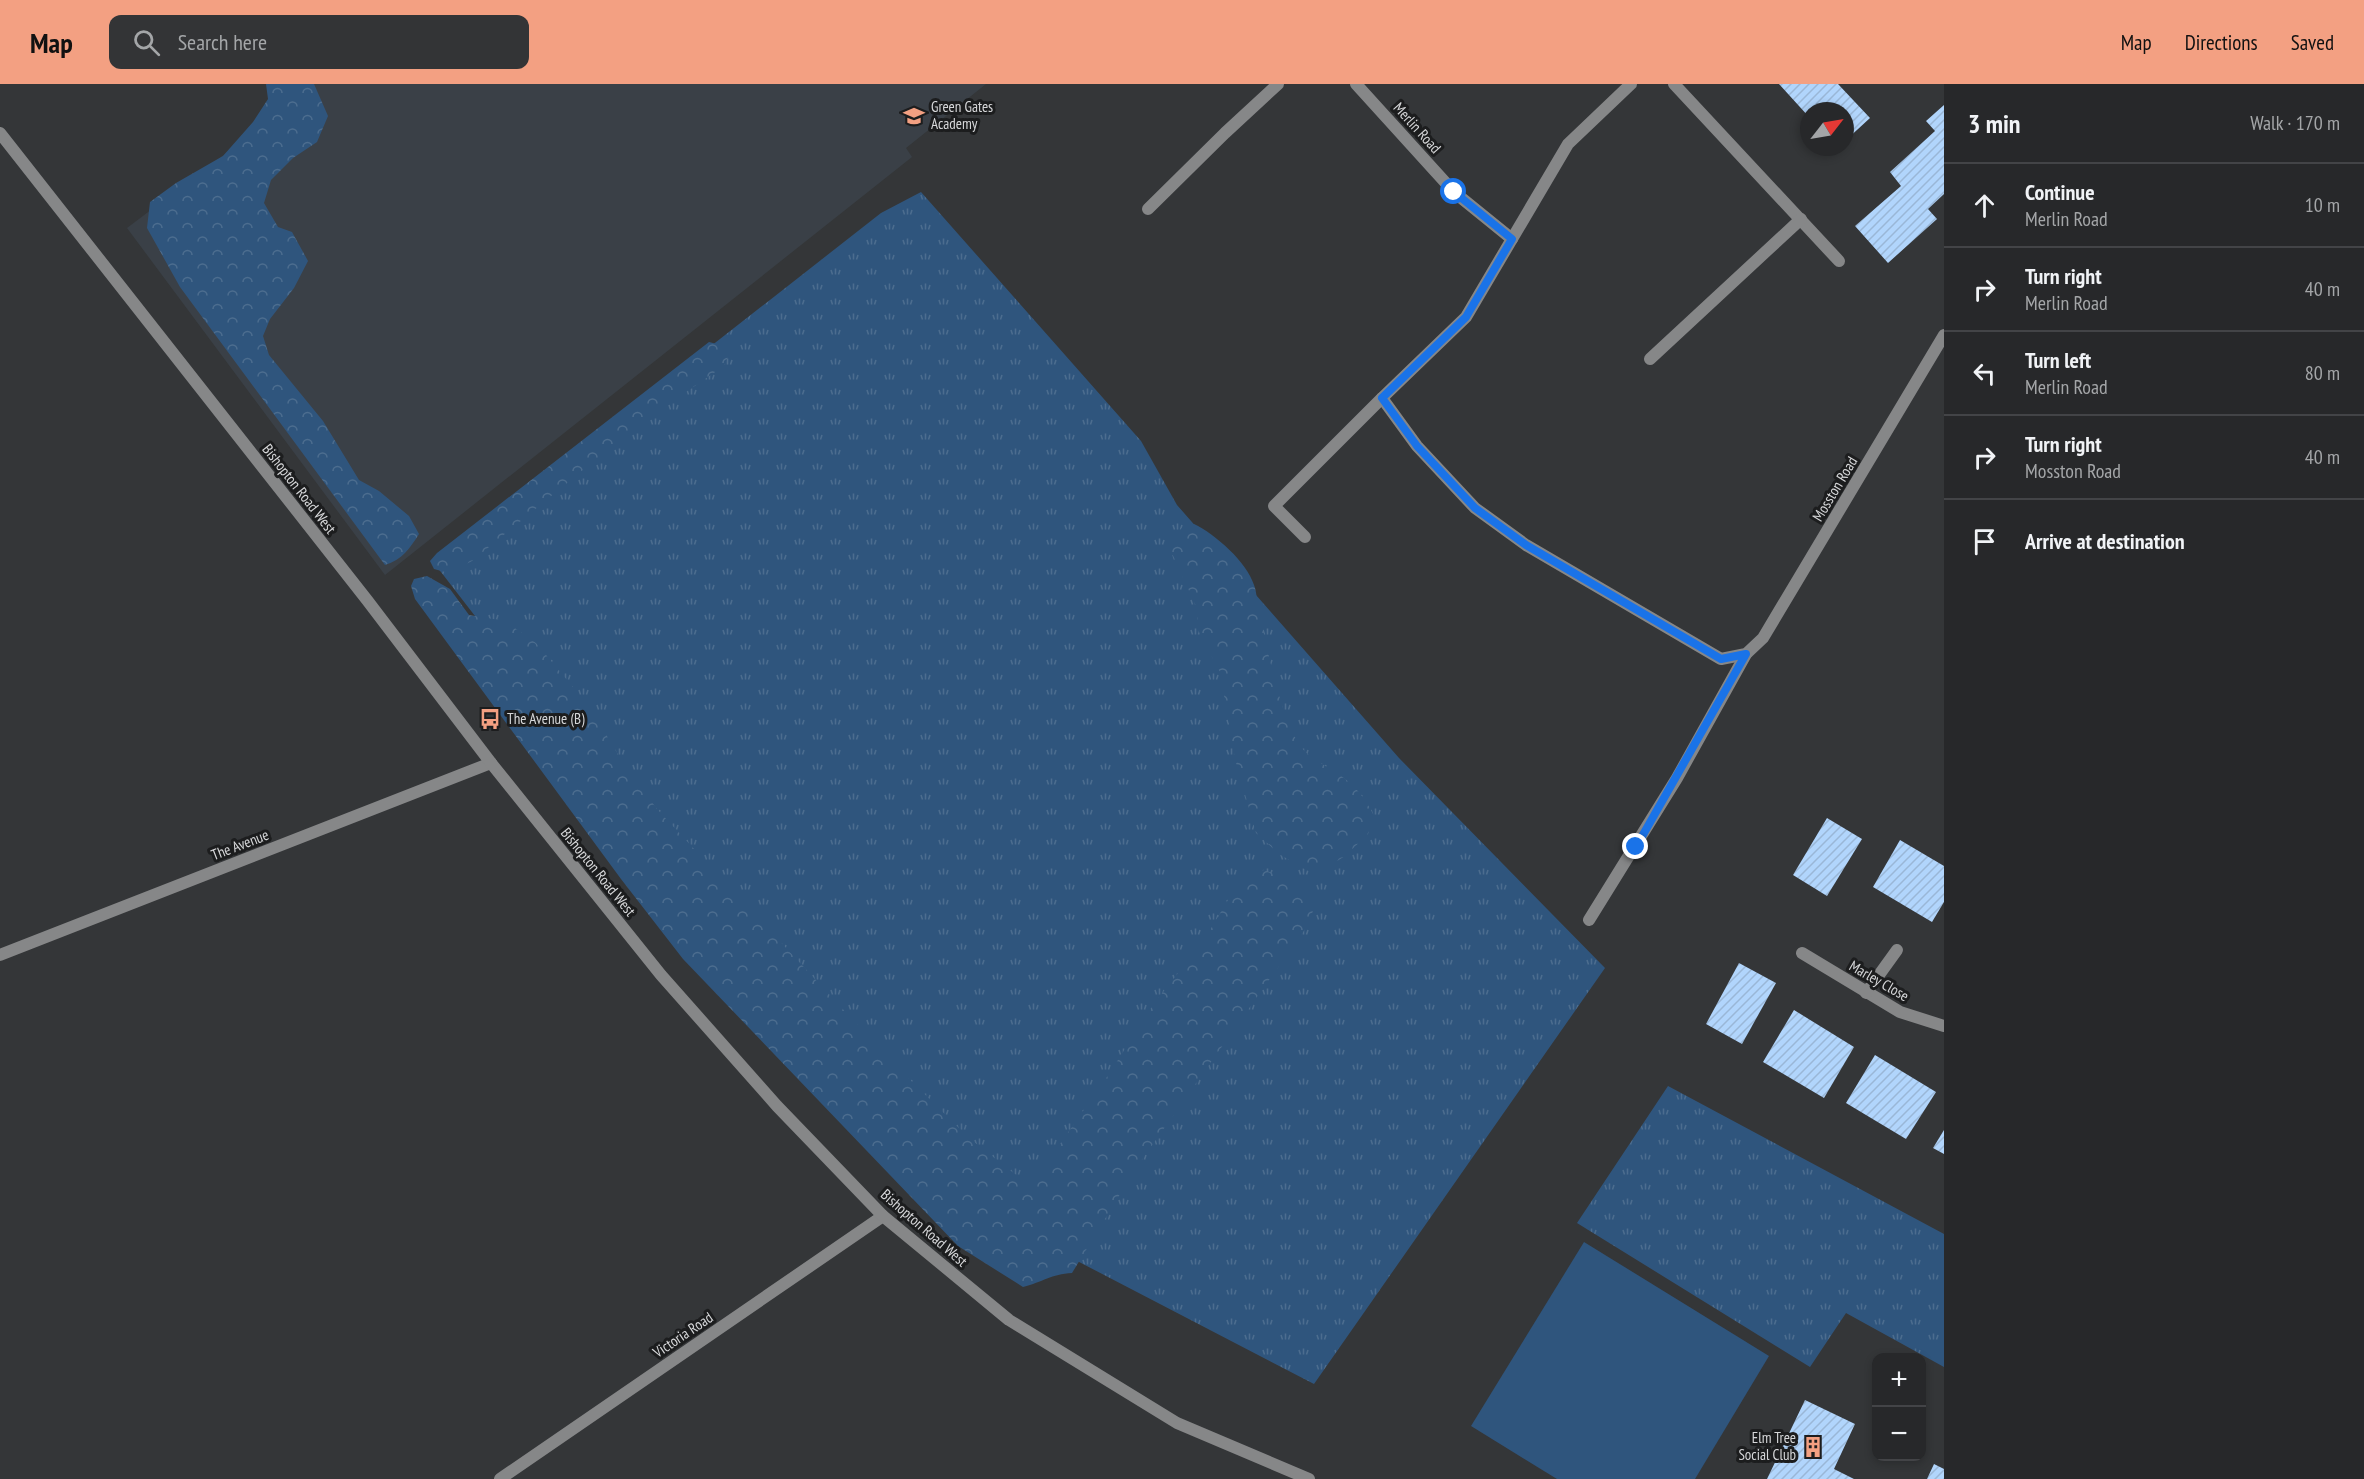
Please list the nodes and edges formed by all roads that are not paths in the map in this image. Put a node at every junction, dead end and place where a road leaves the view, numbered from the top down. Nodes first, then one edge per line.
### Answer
1 (1278, 84) edge
2 (1356, 84) edge
3 (1631, 84) edge
4 (1674, 84) edge
5 (0, 133) edge
6 (1148, 209) dead end
7 (1801, 219) junction
8 (1512, 239) junction
9 (1839, 261) dead end
10 (1944, 335) edge
11 (1650, 359) dead end
12 (1382, 398) junction
13 (1305, 537) dead end
14 (1746, 654) junction
15 (491, 763) junction
16 (1589, 920) dead end
17 (1897, 950) dead end
18 (1802, 953) dead end
19 (0, 955) edge
20 (1866, 993) junction
21 (1944, 1026) edge
22 (883, 1216) junction
23 (506, 1477) edge
24 (1309, 1479) edge

1 - 6 street
2 - 8 street, Merlin Road
3 - 8 street
4 - 7 street
5 - 15 street, Bishopton Road West
7 - 9 street
7 - 11 street
8 - 12 street
10 - 14 street, Mosston Road
12 - 13 street
12 - 14 street
14 - 16 street, Mosston Road
15 - 19 street, The Avenue
15 - 22 street, Bishopton Road West
17 - 20 street
18 - 20 street, Marley Close
20 - 21 street, Marley Close
22 - 23 street, Victoria Road
22 - 24 street, Bishopton Road West

